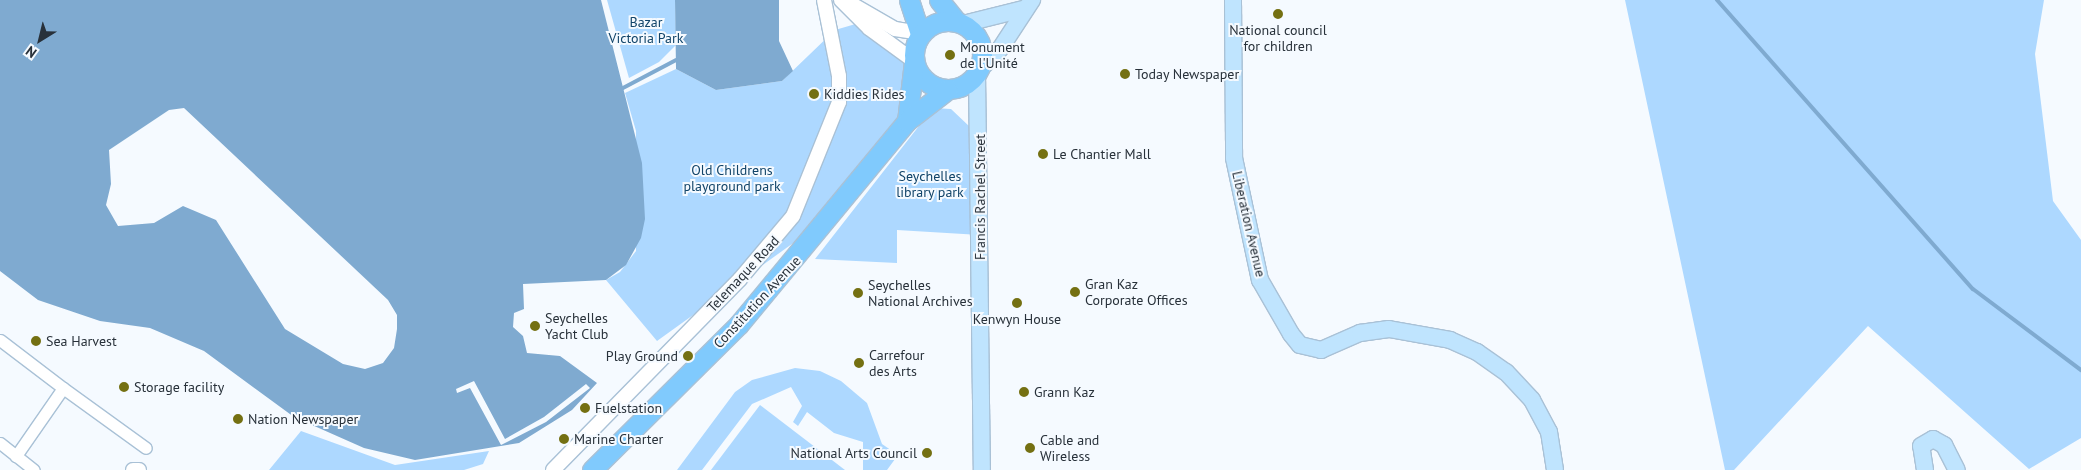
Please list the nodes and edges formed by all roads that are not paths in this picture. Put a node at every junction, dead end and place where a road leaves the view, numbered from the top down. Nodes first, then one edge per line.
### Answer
1 (824, 0) edge
2 (841, 0) edge
3 (846, 0) edge
4 (910, 0) edge
5 (938, 0) edge
6 (1234, 0) edge
7 (1028, 5) edge
8 (960, 23) junction
9 (920, 33) junction
10 (914, 61) junction
11 (979, 72) junction
12 (947, 90) junction
13 (907, 121) junction
14 (0, 340) edge
15 (63, 388) junction
16 (0, 444) edge
17 (146, 448) dead end
18 (16, 456) junction
19 (34, 470) edge
20 (133, 470) edge
21 (139, 470) edge
22 (553, 470) edge
23 (592, 470) edge
24 (982, 470) edge
25 (1555, 470) edge
26 (1925, 470) edge
27 (1956, 470) edge

1 - 22 street, Telemaque Road
2 - 10 street
3 - 9 street
4 - 9 main road
5 - 8 main road
6 - 25 main road, Liberation Avenue
7 - 8 main road
7 - 11 main road
8 - 9 main road
8 - 11 main road
9 - 10 main road
10 - 12 main road
10 - 13 main road
11 - 12 main road
11 - 24 main road, Francis Rachel Street
12 - 13 main road, Constitution Avenue
13 - 23 main road, Constitution Avenue
14 - 15 street
15 - 17 street
15 - 18 street
16 - 18 street
18 - 19 street
20 - 21 street
26 - 27 main road

